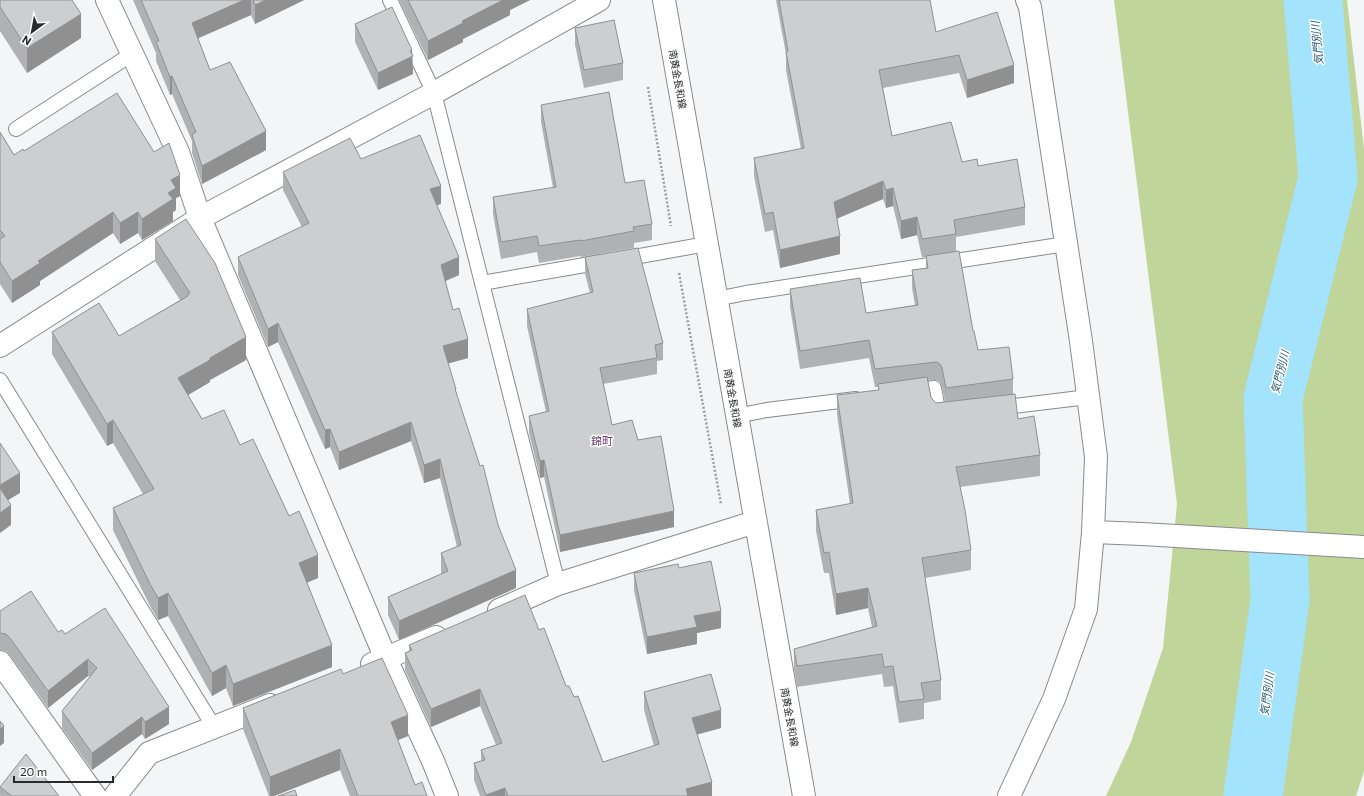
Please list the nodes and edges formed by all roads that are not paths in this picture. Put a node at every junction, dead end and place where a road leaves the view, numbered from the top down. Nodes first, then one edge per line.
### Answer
1 (107, 0) edge
2 (390, 0) edge
3 (598, 0) edge
4 (664, 0) edge
5 (1027, 0) edge
6 (132, 54) junction
7 (434, 93) junction
8 (16, 129) dead end
9 (200, 218) junction
10 (707, 244) junction
11 (1066, 244) junction
12 (482, 283) junction
13 (716, 299) junction
14 (0, 346) edge
15 (0, 380) edge
16 (896, 393) edge
17 (866, 397) edge
18 (1088, 397) junction
19 (986, 410) edge
20 (955, 414) edge
21 (736, 416) junction
22 (755, 522) junction
23 (1093, 532) junction
24 (1364, 547) edge
25 (558, 584) junction
26 (479, 618) edge
27 (457, 628) edge
28 (386, 659) junction
29 (0, 662) edge
30 (357, 670) edge
31 (286, 699) edge
32 (214, 727) junction
33 (95, 796) edge
34 (115, 796) edge
35 (447, 796) edge
36 (804, 796) edge
37 (1009, 796) edge

1 - 6 street
2 - 7 lane
3 - 7 street
4 - 10 street, 南黄金長和線
5 - 11 street
6 - 8 lane
6 - 9 street
7 - 9 street
7 - 12 lane
9 - 14 street
9 - 28 street
10 - 12 lane
10 - 13 street, 南黄金長和線
11 - 13 lane
11 - 18 street
12 - 25 lane
13 - 21 street, 南黄金長和線
15 - 32 lane
16 - 20 lane
17 - 21 lane
18 - 19 lane
18 - 23 street
21 - 22 street, 南黄金長和線
22 - 25 street
22 - 36 street, 南黄金長和線
23 - 24 street
23 - 37 street
25 - 26 street
27 - 28 street
28 - 30 street
28 - 35 street
29 - 33 street
31 - 32 street
32 - 34 street

